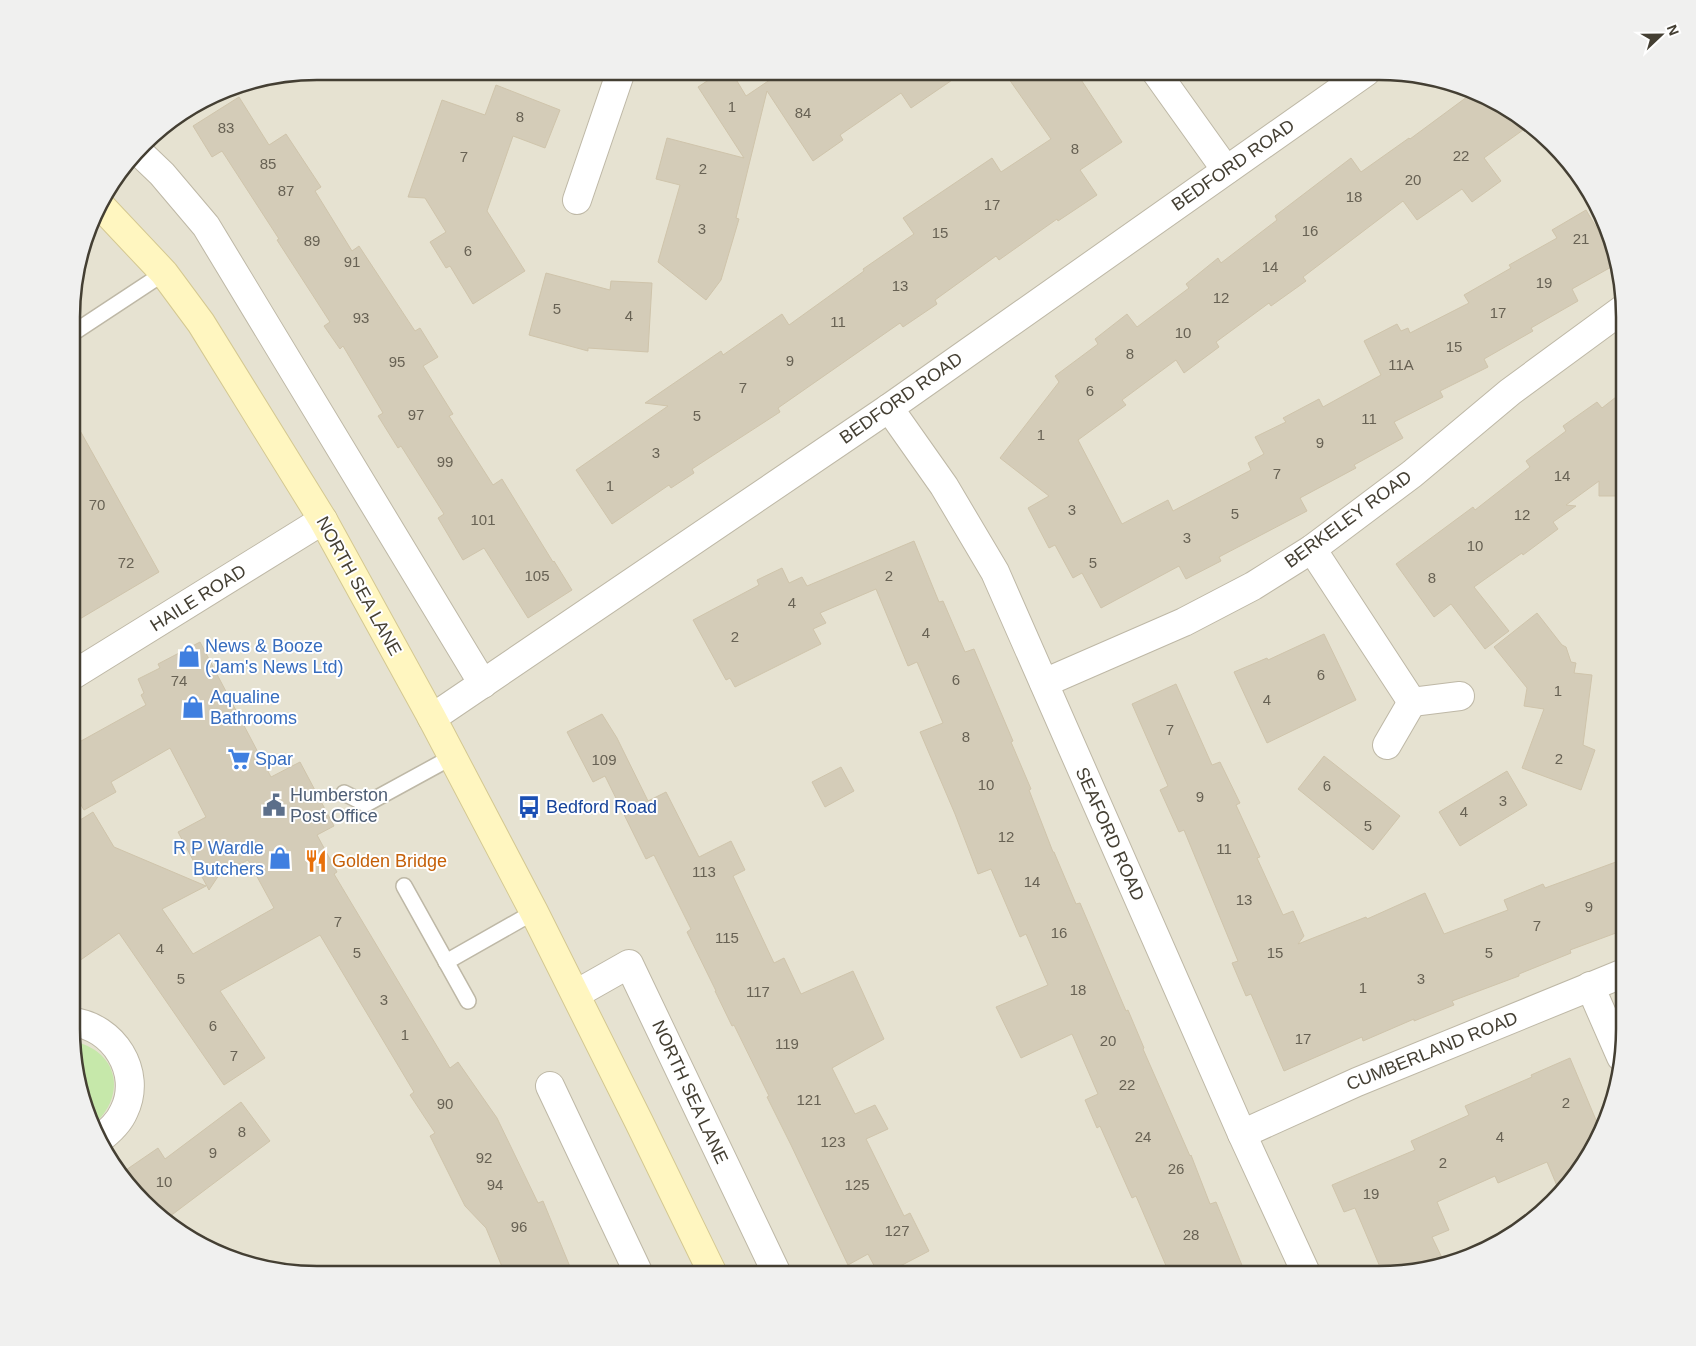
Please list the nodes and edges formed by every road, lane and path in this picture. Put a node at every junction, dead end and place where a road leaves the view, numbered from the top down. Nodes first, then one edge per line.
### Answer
1 (618, 80) edge
2 (1162, 80) edge
3 (1355, 80) edge
4 (143, 156) edge
5 (1226, 170) junction
6 (577, 200) dead end
7 (105, 210) edge
8 (164, 273) junction
9 (1616, 314) edge
10 (80, 328) edge
11 (889, 408) junction
12 (323, 520) junction
13 (1312, 549) junction
14 (80, 671) edge
15 (1044, 683) junction
16 (483, 684) junction
17 (1460, 696) dead end
18 (1412, 702) junction
19 (432, 718) junction
20 (1387, 745) dead end
21 (452, 757) junction
22 (344, 793) dead end
23 (404, 886) dead end
24 (534, 912) junction
25 (446, 962) junction
26 (1616, 976) edge
27 (1590, 986) junction
28 (576, 994) junction
29 (468, 1001) dead end
30 (80, 1023) edge
31 (1615, 1042) edge
32 (550, 1086) dead end
33 (1242, 1134) junction
34 (105, 1135) edge
35 (635, 1266) edge
36 (709, 1266) edge
37 (773, 1266) edge
38 (1303, 1266) edge

1 - 6 street
2 - 5 street
3 - 5 street, BEDFORD ROAD
4 - 16 street
5 - 11 street, BEDFORD ROAD
7 - 8 street, NORTH SEA LANE
8 - 10 lane
8 - 12 street, NORTH SEA LANE
9 - 13 street, BERKELEY ROAD
11 - 15 street, SEAFORD ROAD
11 - 16 street, BEDFORD ROAD
12 - 14 street, HAILE ROAD
12 - 19 street, NORTH SEA LANE
13 - 15 street, BERKELEY ROAD
13 - 18 street
15 - 33 street, SEAFORD ROAD
16 - 19 street, BEDFORD ROAD
17 - 18 street
18 - 20 street
19 - 21 street, NORTH SEA LANE
21 - 22 lane
21 - 24 street, NORTH SEA LANE
23 - 25 lane
24 - 25 lane
24 - 28 street, NORTH SEA LANE
25 - 29 lane
26 - 27 street, CUMBERLAND ROAD
27 - 31 street
27 - 33 street, CUMBERLAND ROAD
28 - 36 street, NORTH SEA LANE
28 - 37 street, NORTH SEA LANE
30 - 34 street
32 - 35 street
33 - 38 street, SEAFORD ROAD

